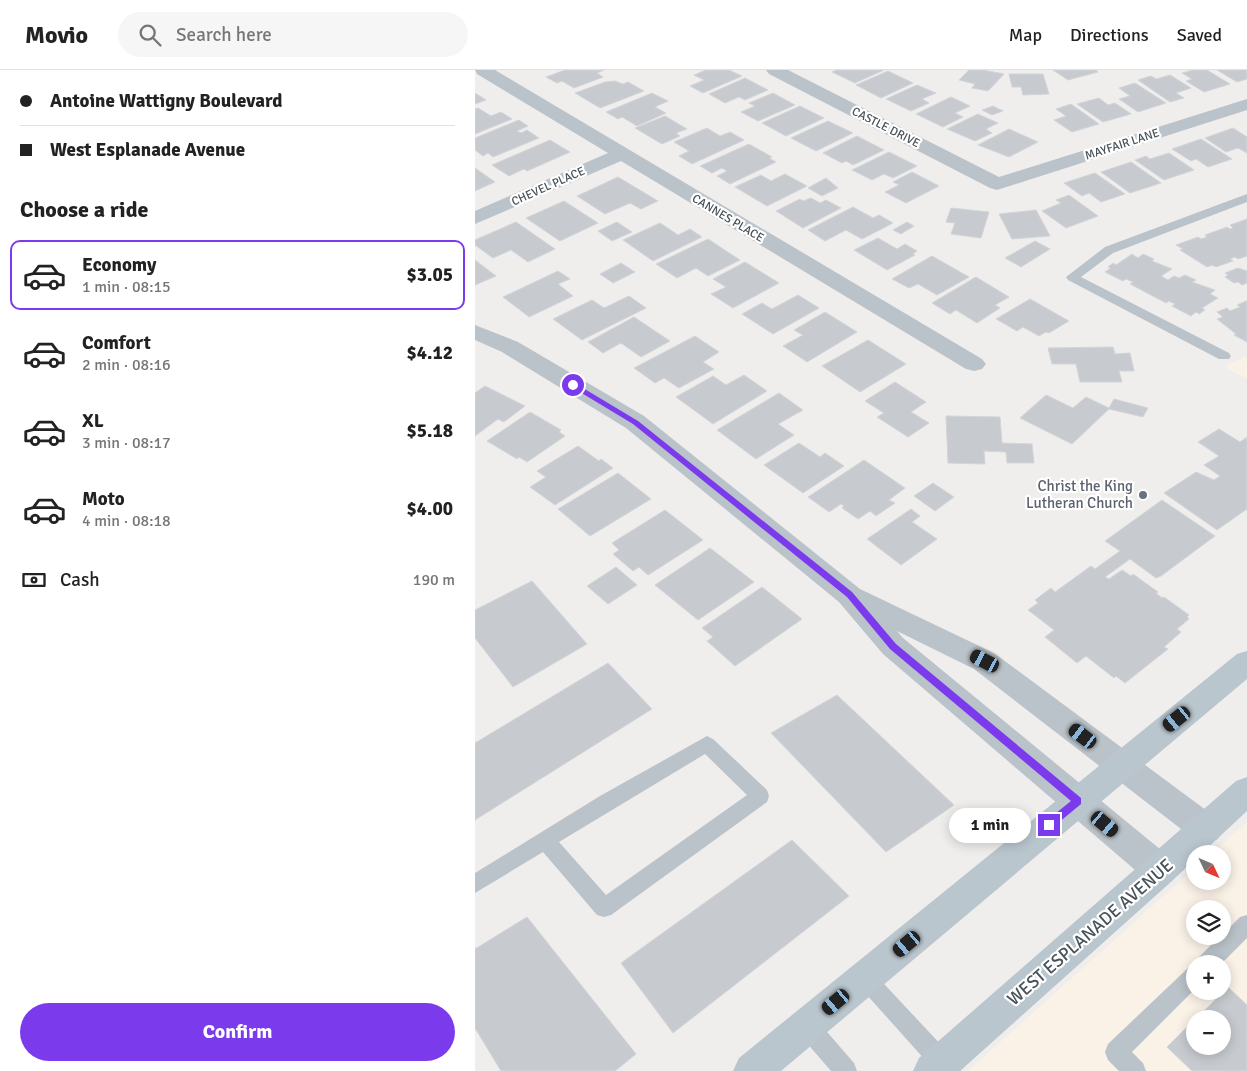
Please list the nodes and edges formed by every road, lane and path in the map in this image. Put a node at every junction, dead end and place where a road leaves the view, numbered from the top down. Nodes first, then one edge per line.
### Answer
1 (483, 70) edge
2 (775, 70) edge
3 (1247, 104) edge
4 (621, 154) junction
5 (997, 184) joint
6 (1247, 198) edge
7 (475, 218) edge
8 (475, 332) edge
9 (1224, 356) dead end
10 (974, 364) dead end
11 (849, 594) junction
12 (1247, 662) edge
13 (1121, 765) junction
14 (1247, 791) edge
15 (1078, 801) junction
16 (1205, 829) junction
17 (545, 841) junction
18 (1160, 870) junction
19 (475, 884) edge
20 (1247, 924) edge
21 (1216, 955) edge
22 (865, 978) junction
23 (1186, 984) edge
24 (807, 1026) junction
25 (941, 1068) edge
26 (752, 1071) edge
27 (846, 1071) edge
28 (1135, 1071) edge

1 - 4 street, CANNES PLACE
2 - 5 street, CASTLE DRIVE
3 - 5 street, MAYFAIR LANE
4 - 7 street, CHEVEL PLACE
4 - 10 street, CANNES PLACE
6 - 9 lane
8 - 11 street
11 - 13 street
11 - 15 street
12 - 13 main road
13 - 15 main road
13 - 16 street
14 - 16 main road, WEST ESPLANADE AVENUE
15 - 18 street
15 - 22 main road
16 - 18 main road, WEST ESPLANADE AVENUE
17 - 17 lane
17 - 19 lane
18 - 25 main road, WEST ESPLANADE AVENUE
20 - 21 lane
22 - 24 main road
22 - 25 lane
23 - 28 lane
24 - 26 main road
24 - 27 lane

